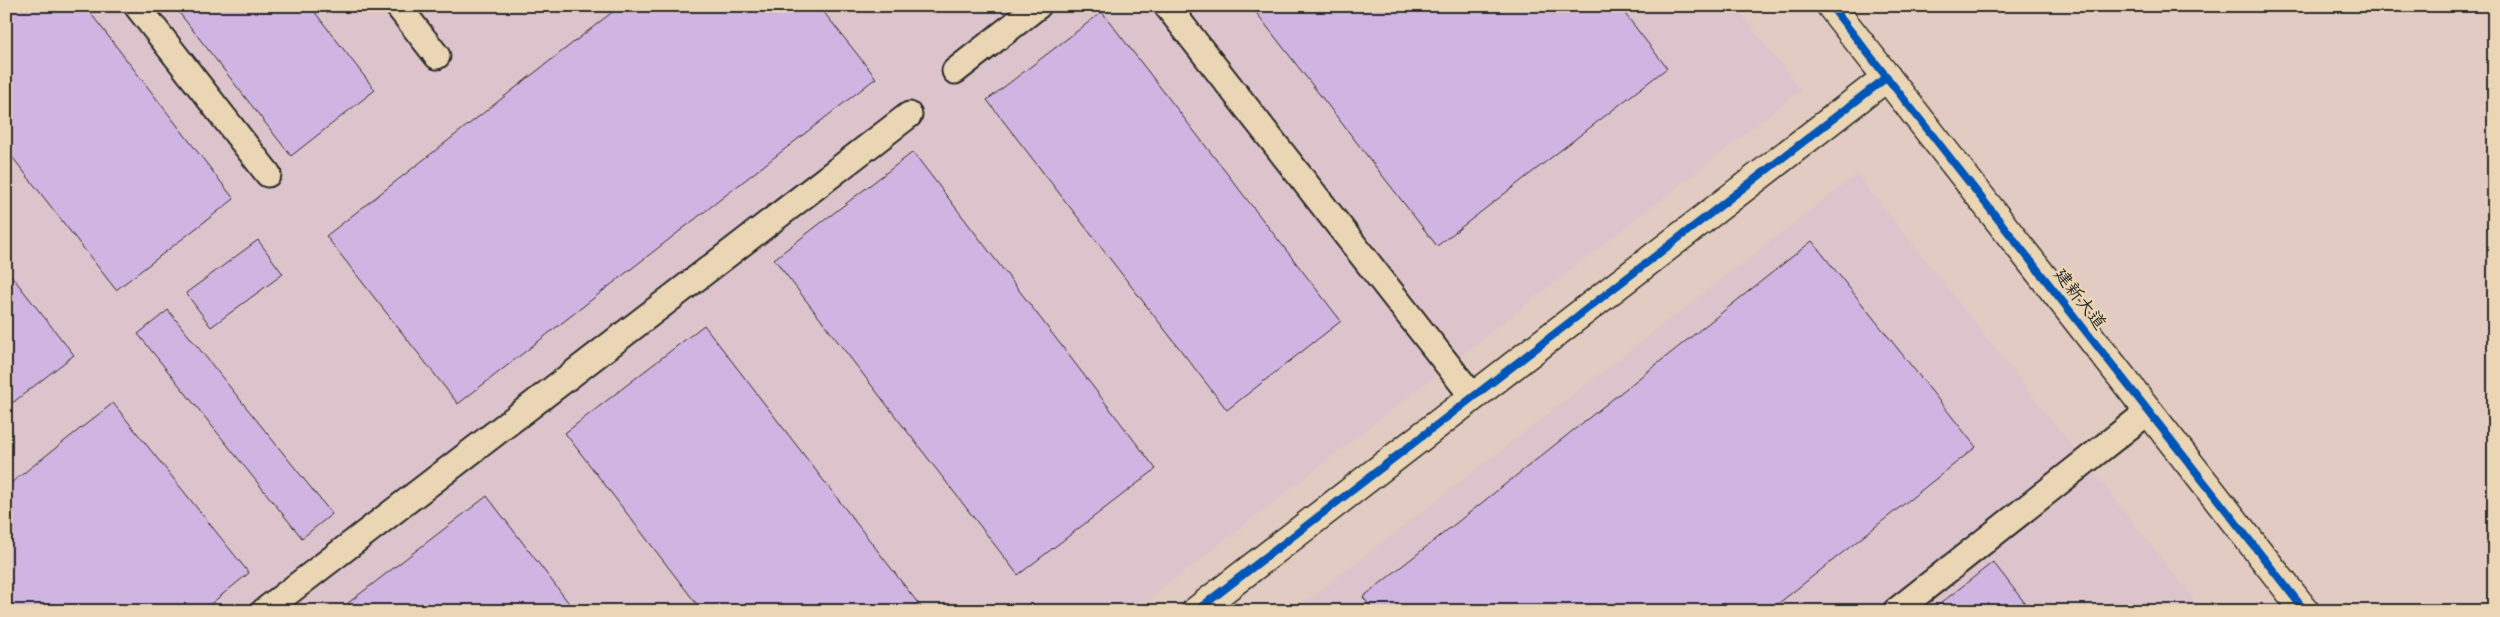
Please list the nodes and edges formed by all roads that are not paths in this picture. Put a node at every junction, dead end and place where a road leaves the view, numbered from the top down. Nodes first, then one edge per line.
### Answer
1 (137, 6) edge
2 (398, 6) edge
3 (1038, 6) edge
4 (1166, 6) edge
5 (1831, 6) edge
6 (437, 56) dead end
7 (955, 71) dead end
8 (1887, 77) junction
9 (908, 115) dead end
10 (268, 174) dead end
11 (1473, 397) junction
12 (2149, 412) junction
13 (264, 611) edge
14 (1196, 611) edge
15 (1896, 611) edge
16 (2305, 611) edge

1 - 10 lane
2 - 6 lane
3 - 7 lane
4 - 11 lane
5 - 8 street, 建新大道
8 - 11 street
8 - 12 street, 建新大道
9 - 13 lane
11 - 14 street
12 - 15 lane
12 - 16 street, 建新大道

